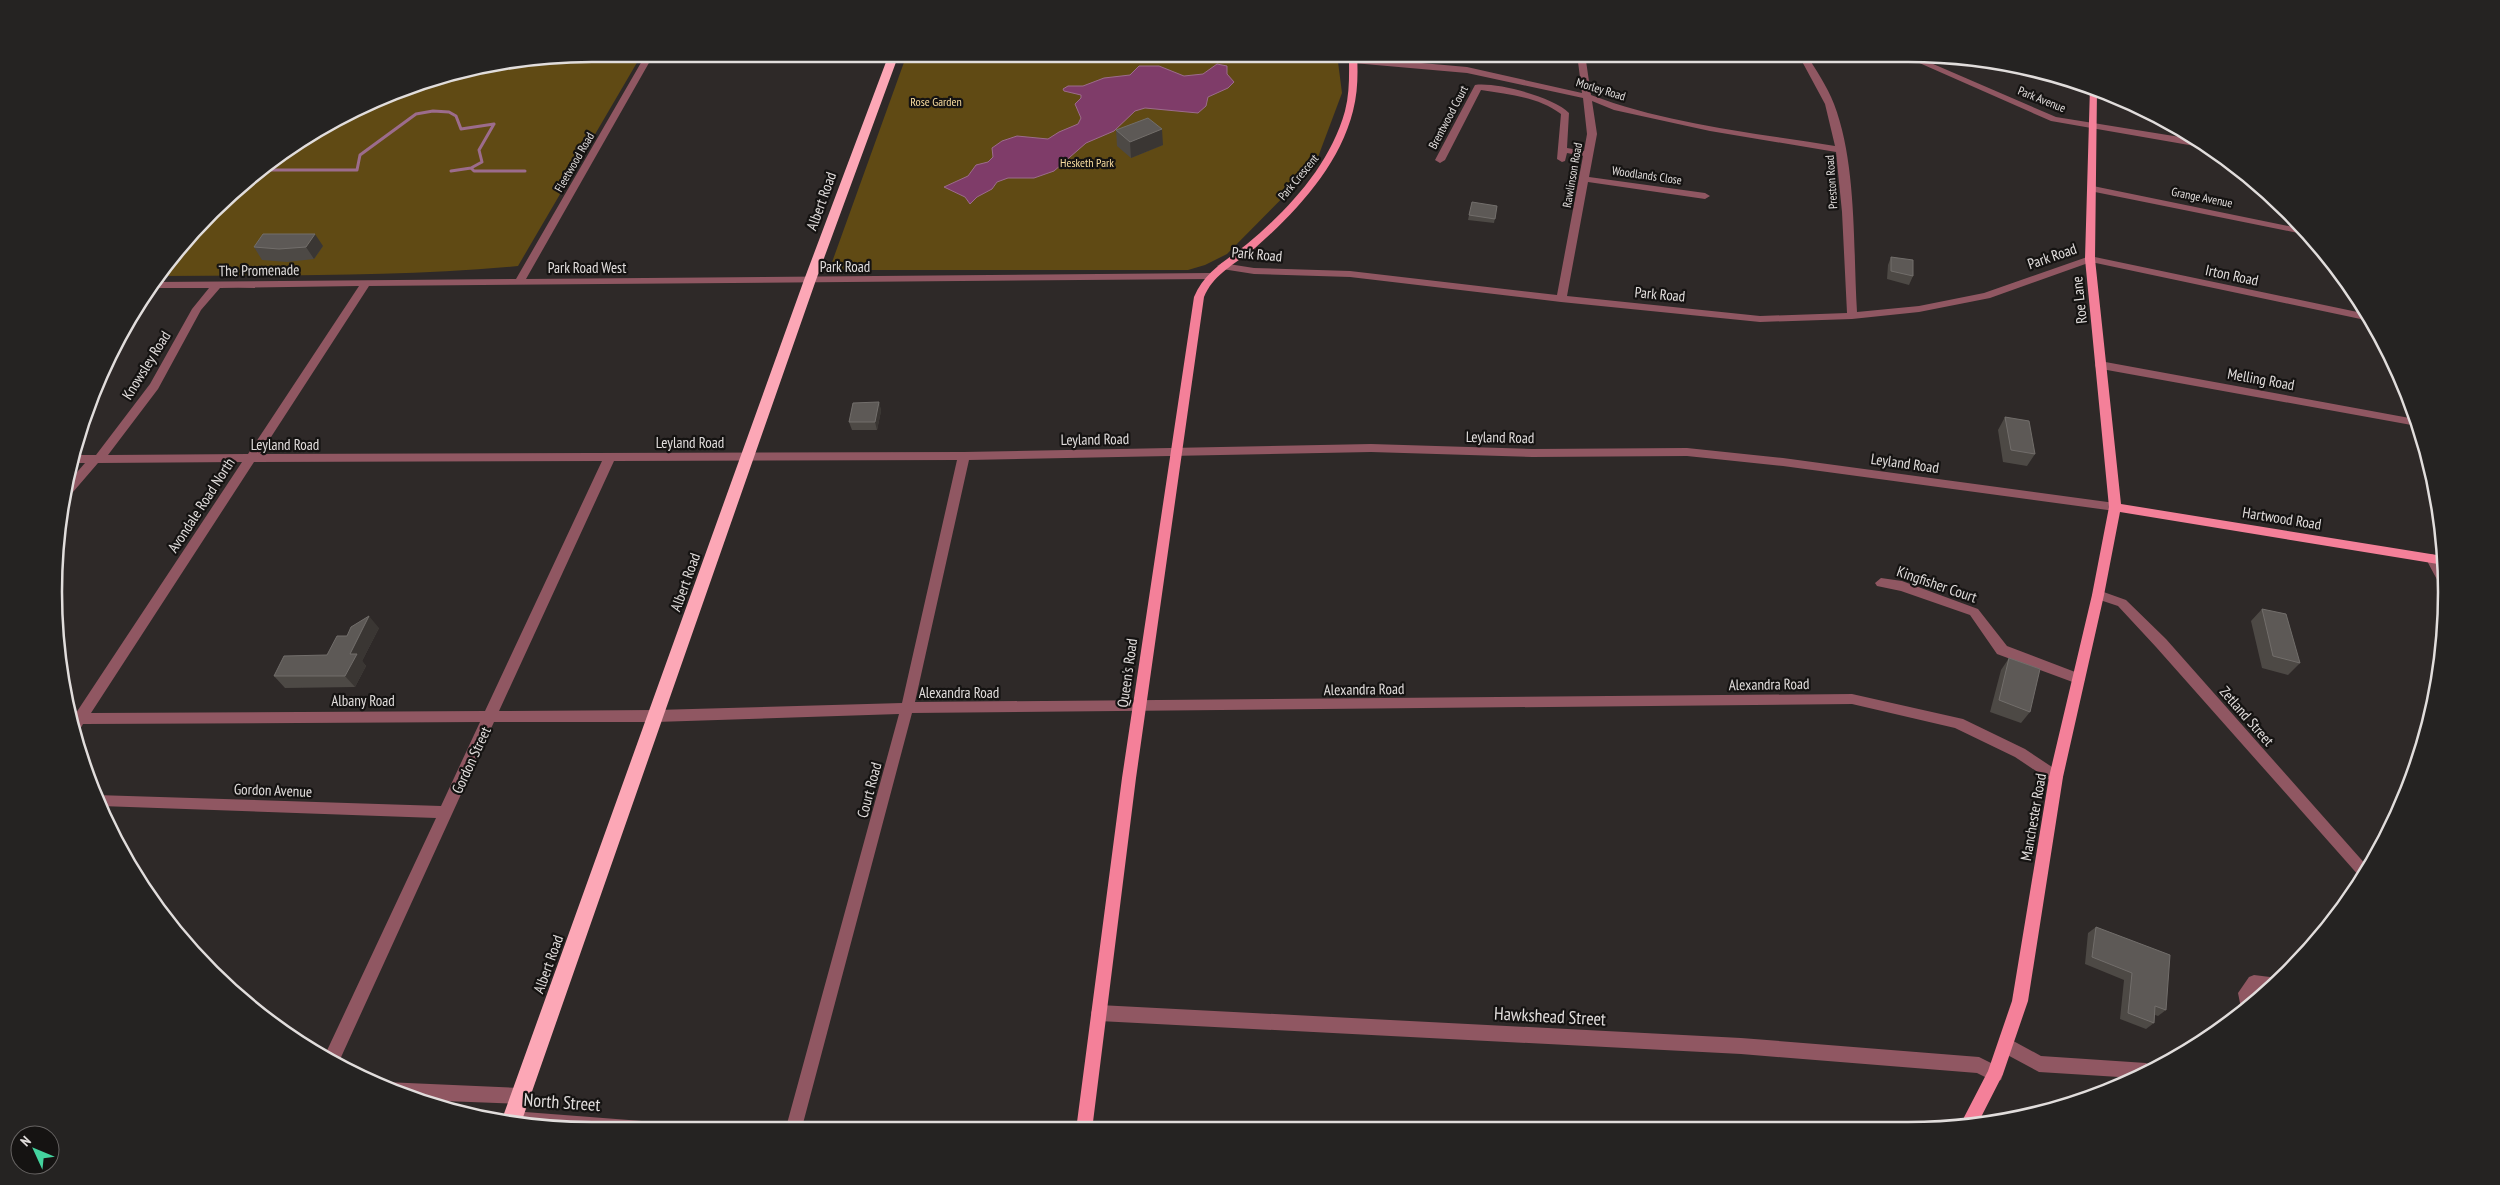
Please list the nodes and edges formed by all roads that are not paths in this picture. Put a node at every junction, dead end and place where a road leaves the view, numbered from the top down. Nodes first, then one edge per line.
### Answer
1 (645, 62) edge
2 (891, 62) edge
3 (1353, 62) edge
4 (1393, 62) edge
5 (1582, 62) edge
6 (1807, 62) edge
7 (1923, 63) edge
8 (1481, 73) junction
9 (1533, 84) junction
10 (1478, 87) junction
11 (1526, 96) junction
12 (1586, 96) junction
13 (2093, 97) edge
14 (2092, 127) junction
15 (2185, 141) edge
16 (1841, 150) junction
17 (1589, 154) junction
18 (1440, 160) dead end
19 (1584, 179) junction
20 (2093, 189) junction
21 (1705, 196) dead end
22 (2294, 231) edge
23 (1251, 246) joint
24 (2090, 259) junction
25 (1222, 266) junction
26 (1210, 276) junction
27 (810, 281) junction
28 (519, 282) junction
29 (161, 285) edge
30 (217, 285) junction
31 (365, 285) junction
32 (1561, 299) junction
33 (1852, 316) junction
34 (2359, 316) edge
35 (2100, 364) junction
36 (2409, 422) edge
37 (1176, 453) junction
38 (610, 456) junction
39 (964, 456) junction
40 (749, 457) junction
41 (80, 459) edge
42 (97, 459) junction
43 (250, 460) junction
44 (74, 484) edge
45 (2115, 507) junction
46 (2437, 560) edge
47 (1881, 583) dead end
48 (2098, 595) junction
49 (2078, 679) junction
50 (907, 708) junction
51 (1139, 708) junction
52 (78, 716) edge
53 (492, 716) junction
54 (656, 716) junction
55 (79, 722) edge
56 (2056, 777) junction
57 (105, 800) edge
58 (446, 812) junction
59 (2360, 868) edge
60 (2266, 983) edge
61 (2247, 999) edge
62 (1099, 1013) junction
63 (2006, 1045) junction
64 (333, 1055) edge
65 (2135, 1071) edge
66 (1995, 1074) junction
67 (415, 1091) edge
68 (520, 1096) junction
69 (513, 1116) edge
70 (1972, 1118) edge
71 (795, 1122) edge
72 (1085, 1122) edge

1 - 28 street, Fleetwood Road
2 - 27 highway, Albert Road
3 - 23 main road, Park Crescent
4 - 8 street, Morley Road
5 - 12 street, Rawlinson Road
6 - 16 street, Preston Road
7 - 14 street, Park Avenue
8 - 9 street, Morley Road
8 - 10 street, Brentwood Court
9 - 11 street
9 - 12 street, Morley Road
10 - 11 street, Brentwood Court
10 - 18 street, Brentwood Court
11 - 17 street, Brentwood Court
12 - 16 street, Morley Road
12 - 17 street, Rawlinson Road
13 - 14 main road, Roe Lane
14 - 15 street, Park Avenue
14 - 20 main road, Roe Lane
16 - 33 street, Preston Road
17 - 19 street, Rawlinson Road
19 - 21 street, Woodlands Close
19 - 32 street, Rawlinson Road
20 - 22 street, Grange Avenue
20 - 24 main road, Roe Lane
23 - 25 main road, Queen's Road
24 - 33 street, Park Road
24 - 34 street, Irton Road
24 - 35 main road, Roe Lane
25 - 26 main road, Queen's Road
25 - 32 street, Park Road
26 - 27 street, Park Road
26 - 37 main road, Queen's Road
27 - 28 street, Park Road West
27 - 40 highway, Albert Road
28 - 31 street, Park Road West
29 - 30 street, The Promenade
30 - 31 street, The Promenade
30 - 42 street, Knowsley Road
31 - 43 street, Avondale Road North
32 - 33 street, Park Road
35 - 36 street, Melling Road
35 - 45 main road, Roe Lane
37 - 39 street, Leyland Road
37 - 45 street, Leyland Road
37 - 51 main road, Queen's Road
38 - 40 street, Leyland Road
38 - 43 street, Leyland Road
38 - 53 street, Gordon Street
39 - 40 street, Leyland Road
39 - 50 street, Court Road
40 - 54 highway, Albert Road
41 - 42 street, Leyland Road
42 - 43 street, Leyland Road
42 - 44 street, Knowsley Road
43 - 52 street, Avondale Road North
45 - 46 main road, Hartwood Road
45 - 48 main road, Manchester Road
47 - 49 street, Kingfisher Court
48 - 49 main road, Manchester Road
48 - 59 street, Zetland Street
49 - 56 main road, Manchester Road
50 - 51 street, Alexandra Road
50 - 54 street, Alexandra Road
50 - 71 street, Court Road
51 - 56 street, Alexandra Road
51 - 62 main road, Queen's Road
53 - 54 street, Albany Road
53 - 55 street, Albany Road
53 - 58 street, Gordon Street
54 - 68 highway, Albert Road
56 - 63 main road, Manchester Road
57 - 58 street, Gordon Avenue
58 - 64 street, Gordon Street
60 - 61 street
62 - 66 street, Hawkshead Street
62 - 72 main road, Queen's Road
63 - 65 street
63 - 66 main road, Manchester Road
66 - 70 main road, Manchester Road
67 - 68 street
68 - 69 highway, Albert Road

